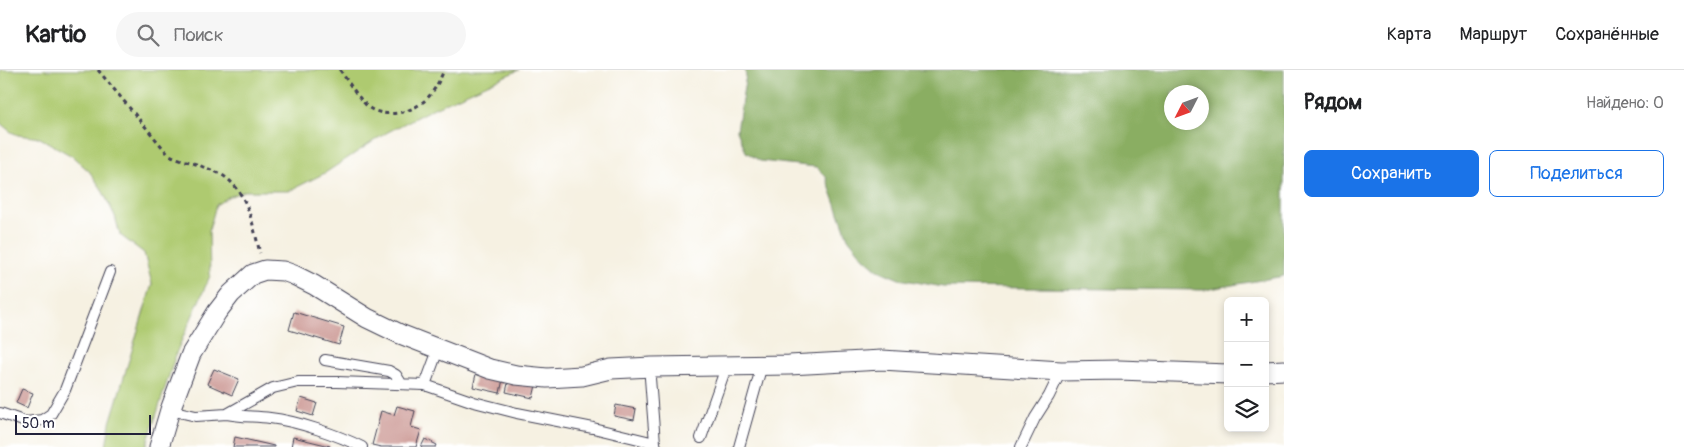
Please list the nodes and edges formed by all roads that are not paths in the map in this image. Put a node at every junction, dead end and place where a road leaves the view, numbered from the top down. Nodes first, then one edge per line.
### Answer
1 (110, 272) dead end
2 (438, 350) junction
3 (325, 360) dead end
4 (762, 365) junction
5 (723, 366) junction
6 (652, 367) junction
7 (1284, 370) edge
8 (1061, 371) junction
9 (1269, 371) edge
10 (1224, 374) edge
11 (401, 383) junction
12 (424, 385) junction
13 (170, 410) junction
14 (0, 413) edge
15 (227, 414) junction
16 (702, 438) dead end
17 (655, 445) edge
18 (159, 447) edge
19 (362, 447) edge
20 (739, 447) edge
21 (1022, 447) edge

1 - 14 lane
2 - 6 street
2 - 12 lane
2 - 13 street
3 - 11 lane
4 - 5 street
4 - 8 street
4 - 20 lane
5 - 6 street
5 - 16 lane
6 - 17 lane
7 - 9 street
8 - 10 street
8 - 21 lane
11 - 12 lane
11 - 15 lane
12 - 17 lane
13 - 15 lane
13 - 18 street
15 - 19 lane

